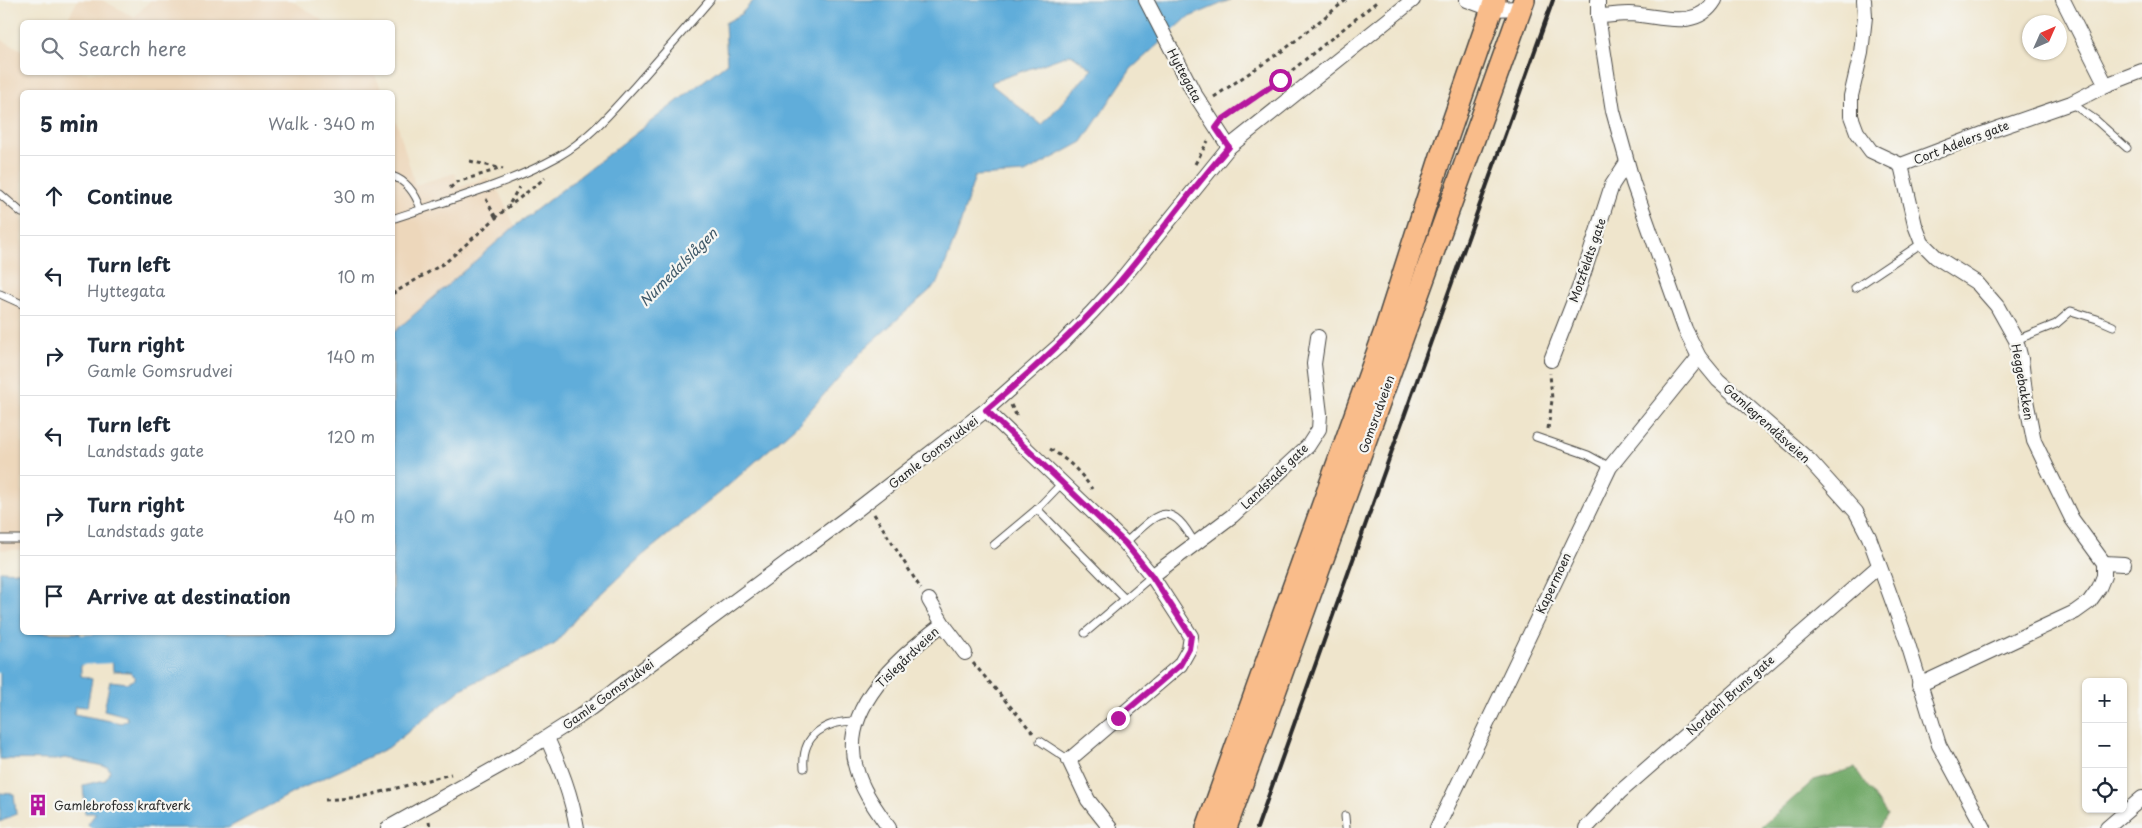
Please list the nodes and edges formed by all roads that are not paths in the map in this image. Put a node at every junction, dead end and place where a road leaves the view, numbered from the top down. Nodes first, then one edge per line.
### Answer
1 (710, 0) edge
2 (1146, 0) edge
3 (1413, 0) edge
4 (1467, 0) edge
5 (1598, 0) edge
6 (1715, 0) edge
7 (1864, 0) edge
8 (2063, 0) edge
9 (1519, 3) edge
10 (1493, 5) edge
11 (1598, 16) junction
12 (2142, 71) edge
13 (2106, 85) junction
14 (2071, 104) junction
15 (1229, 147) junction
16 (2127, 148) dead end
17 (1627, 162) junction
18 (1901, 165) junction
19 (395, 178) edge
20 (0, 194) edge
21 (421, 209) junction
22 (20, 211) edge
23 (395, 218) edge
24 (1922, 243) junction
25 (1855, 288) dead end
26 (0, 294) edge
27 (20, 303) edge
28 (2113, 326) dead end
29 (1318, 337) dead end
30 (2016, 340) junction
31 (1699, 357) junction
32 (1551, 360) road end
33 (986, 410) junction
34 (1536, 436) dead end
35 (1610, 467) junction
36 (1062, 483) junction
37 (1037, 509) junction
38 (0, 539) edge
39 (20, 539) edge
40 (1125, 543) junction
41 (994, 545) dead end
42 (1196, 545) junction
43 (2104, 563) junction
44 (2124, 564) dead end
45 (1879, 566) junction
46 (1152, 576) junction
47 (929, 600) road end
48 (1125, 600) junction
49 (943, 624) junction
50 (1085, 632) dead end
51 (965, 653) road end
52 (1919, 684) junction
53 (856, 721) junction
54 (547, 738) junction
55 (1040, 740) road end
56 (1069, 760) junction
57 (804, 768) dead end
58 (2142, 798) edge
59 (1345, 816) dead end
60 (388, 828) edge
61 (577, 828) edge
62 (889, 828) edge
63 (1110, 828) edge
64 (1208, 828) edge
65 (1226, 828) edge
66 (1346, 828) edge
67 (1437, 828) edge
68 (1586, 828) edge
69 (1984, 828) edge
70 (2107, 828) edge

1 - 21 lane
2 - 15 street, Hyttegata
3 - 15 street, Gamle Gomsrudvei
4 - 10 street
5 - 11 street, Gamlegrendåsveien
6 - 11 street
7 - 18 street, Cort Adelers gate
8 - 13 street
9 - 10 street
9 - 65 main road, Gomsrudveien
10 - 64 main road, Gomsrudveien
11 - 17 street, Gamlegrendåsveien
12 - 13 street, Cort Adelers gate
13 - 14 street, Cort Adelers gate
14 - 16 lane
14 - 18 street, Cort Adelers gate
15 - 33 street, Gamle Gomsrudvei
17 - 31 street, Gamlegrendåsveien
17 - 32 street, Motzfeldts gate
18 - 24 street, Heggebakken
19 - 21 lane
20 - 22 lane
21 - 23 lane
24 - 25 lane
24 - 30 street, Heggebakken
26 - 27 lane
28 - 30 lane
29 - 42 street, Landstads gate
30 - 43 street, Heggebakken
31 - 35 street, Kapermoen
31 - 45 street, Gamlegrendåsveien
33 - 36 street
33 - 54 street, Gamle Gomsrudvei
34 - 35 lane
35 - 67 street, Kapermoen
36 - 37 lane
36 - 40 street
37 - 41 lane
37 - 48 lane
38 - 39 lane
40 - 42 lane
40 - 46 street
42 - 46 street, Landstads gate
43 - 44 street
43 - 52 street
45 - 52 street, Gamlegrendåsveien
45 - 68 street, Nordahl Bruns gate
46 - 48 lane
46 - 56 street
47 - 49 street, Tislegårdveien
48 - 50 lane
49 - 51 street, Tislegårdveien
49 - 53 street, Tislegårdveien
52 - 69 street, Gamlegrendåsveien
53 - 57 lane
53 - 62 street, Tislegårdveien
54 - 60 street, Gamle Gomsrudvei
54 - 61 street
55 - 56 lane
56 - 63 street
58 - 70 street
59 - 66 lane

